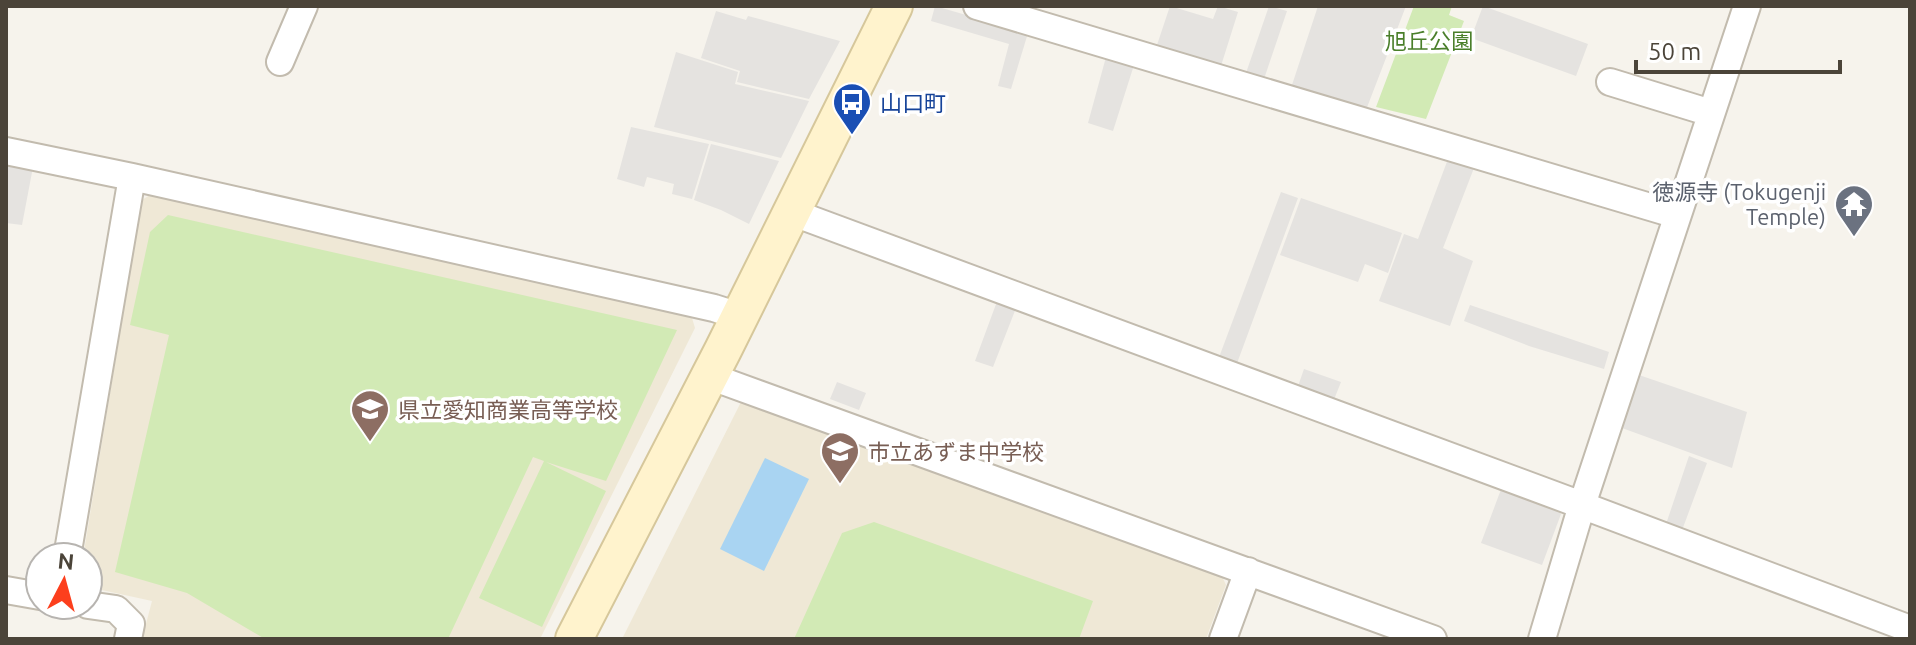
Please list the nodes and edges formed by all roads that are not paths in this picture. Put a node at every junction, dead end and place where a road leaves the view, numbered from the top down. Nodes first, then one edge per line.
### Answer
1 (304, 6) edge
2 (894, 6) edge
3 (977, 6) edge
4 (1747, 6) edge
5 (280, 62) dead end
6 (1610, 82) dead end
7 (1711, 113) junction
8 (6, 151) edge
9 (132, 177) junction
10 (791, 212) junction
11 (1677, 215) junction
12 (739, 316) junction
13 (709, 376) junction
14 (1582, 505) junction
15 (70, 541) edge
16 (1248, 571) junction
17 (104, 607) edge
18 (1910, 629) edge
19 (128, 639) edge
20 (574, 639) edge
21 (1223, 639) edge
22 (1433, 639) edge
23 (1542, 639) edge

1 - 5 street
2 - 10 street
3 - 11 street
4 - 7 street
6 - 7 street
7 - 11 street
8 - 9 street
9 - 12 street
9 - 15 street
10 - 12 street
10 - 14 street
11 - 14 street
12 - 13 street
13 - 16 street
13 - 20 street
14 - 18 street
14 - 23 street
16 - 21 street
16 - 22 street
17 - 19 street

